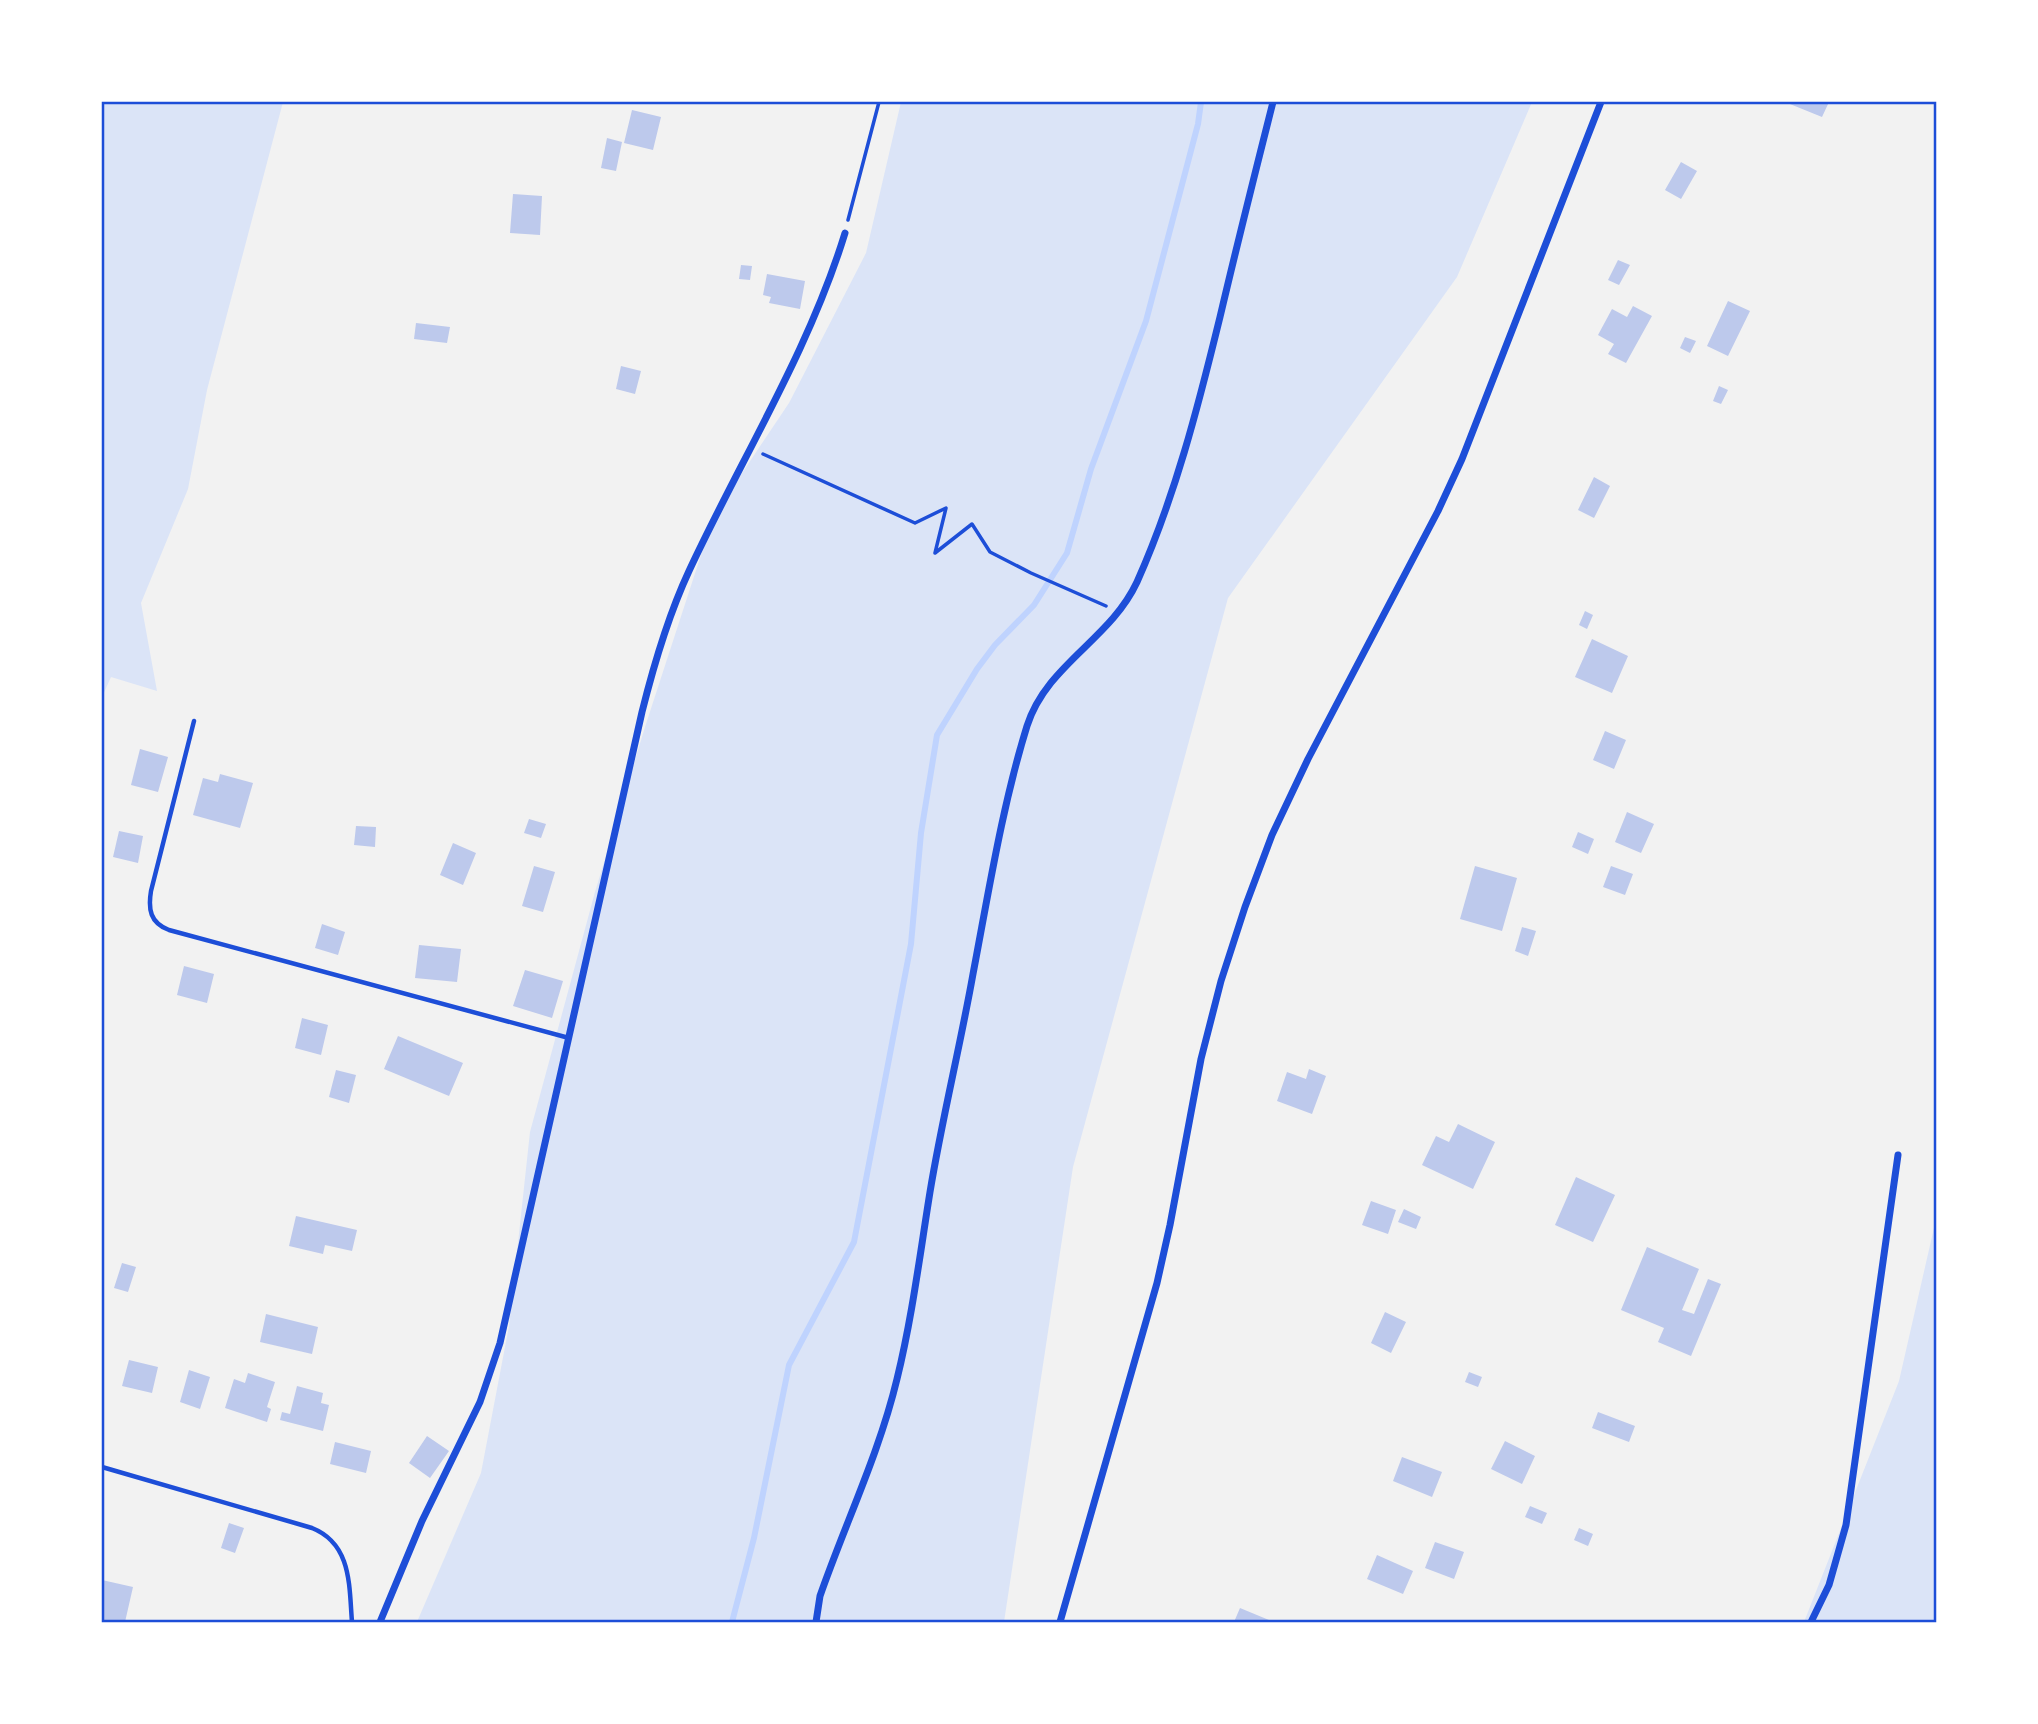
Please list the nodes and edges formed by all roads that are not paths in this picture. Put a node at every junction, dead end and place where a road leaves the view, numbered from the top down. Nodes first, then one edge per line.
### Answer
1 (1273, 102) edge
2 (1601, 102) edge
3 (845, 233) road end
4 (194, 722) dead end
5 (569, 1038) junction
6 (1898, 1155) dead end
7 (102, 1467) edge
8 (352, 1622) edge
9 (380, 1622) edge
10 (816, 1622) edge
11 (1060, 1622) edge
12 (1811, 1622) edge

1 - 10 street
2 - 11 street
3 - 5 street
4 - 5 lane
5 - 9 street
6 - 12 street
7 - 8 lane

